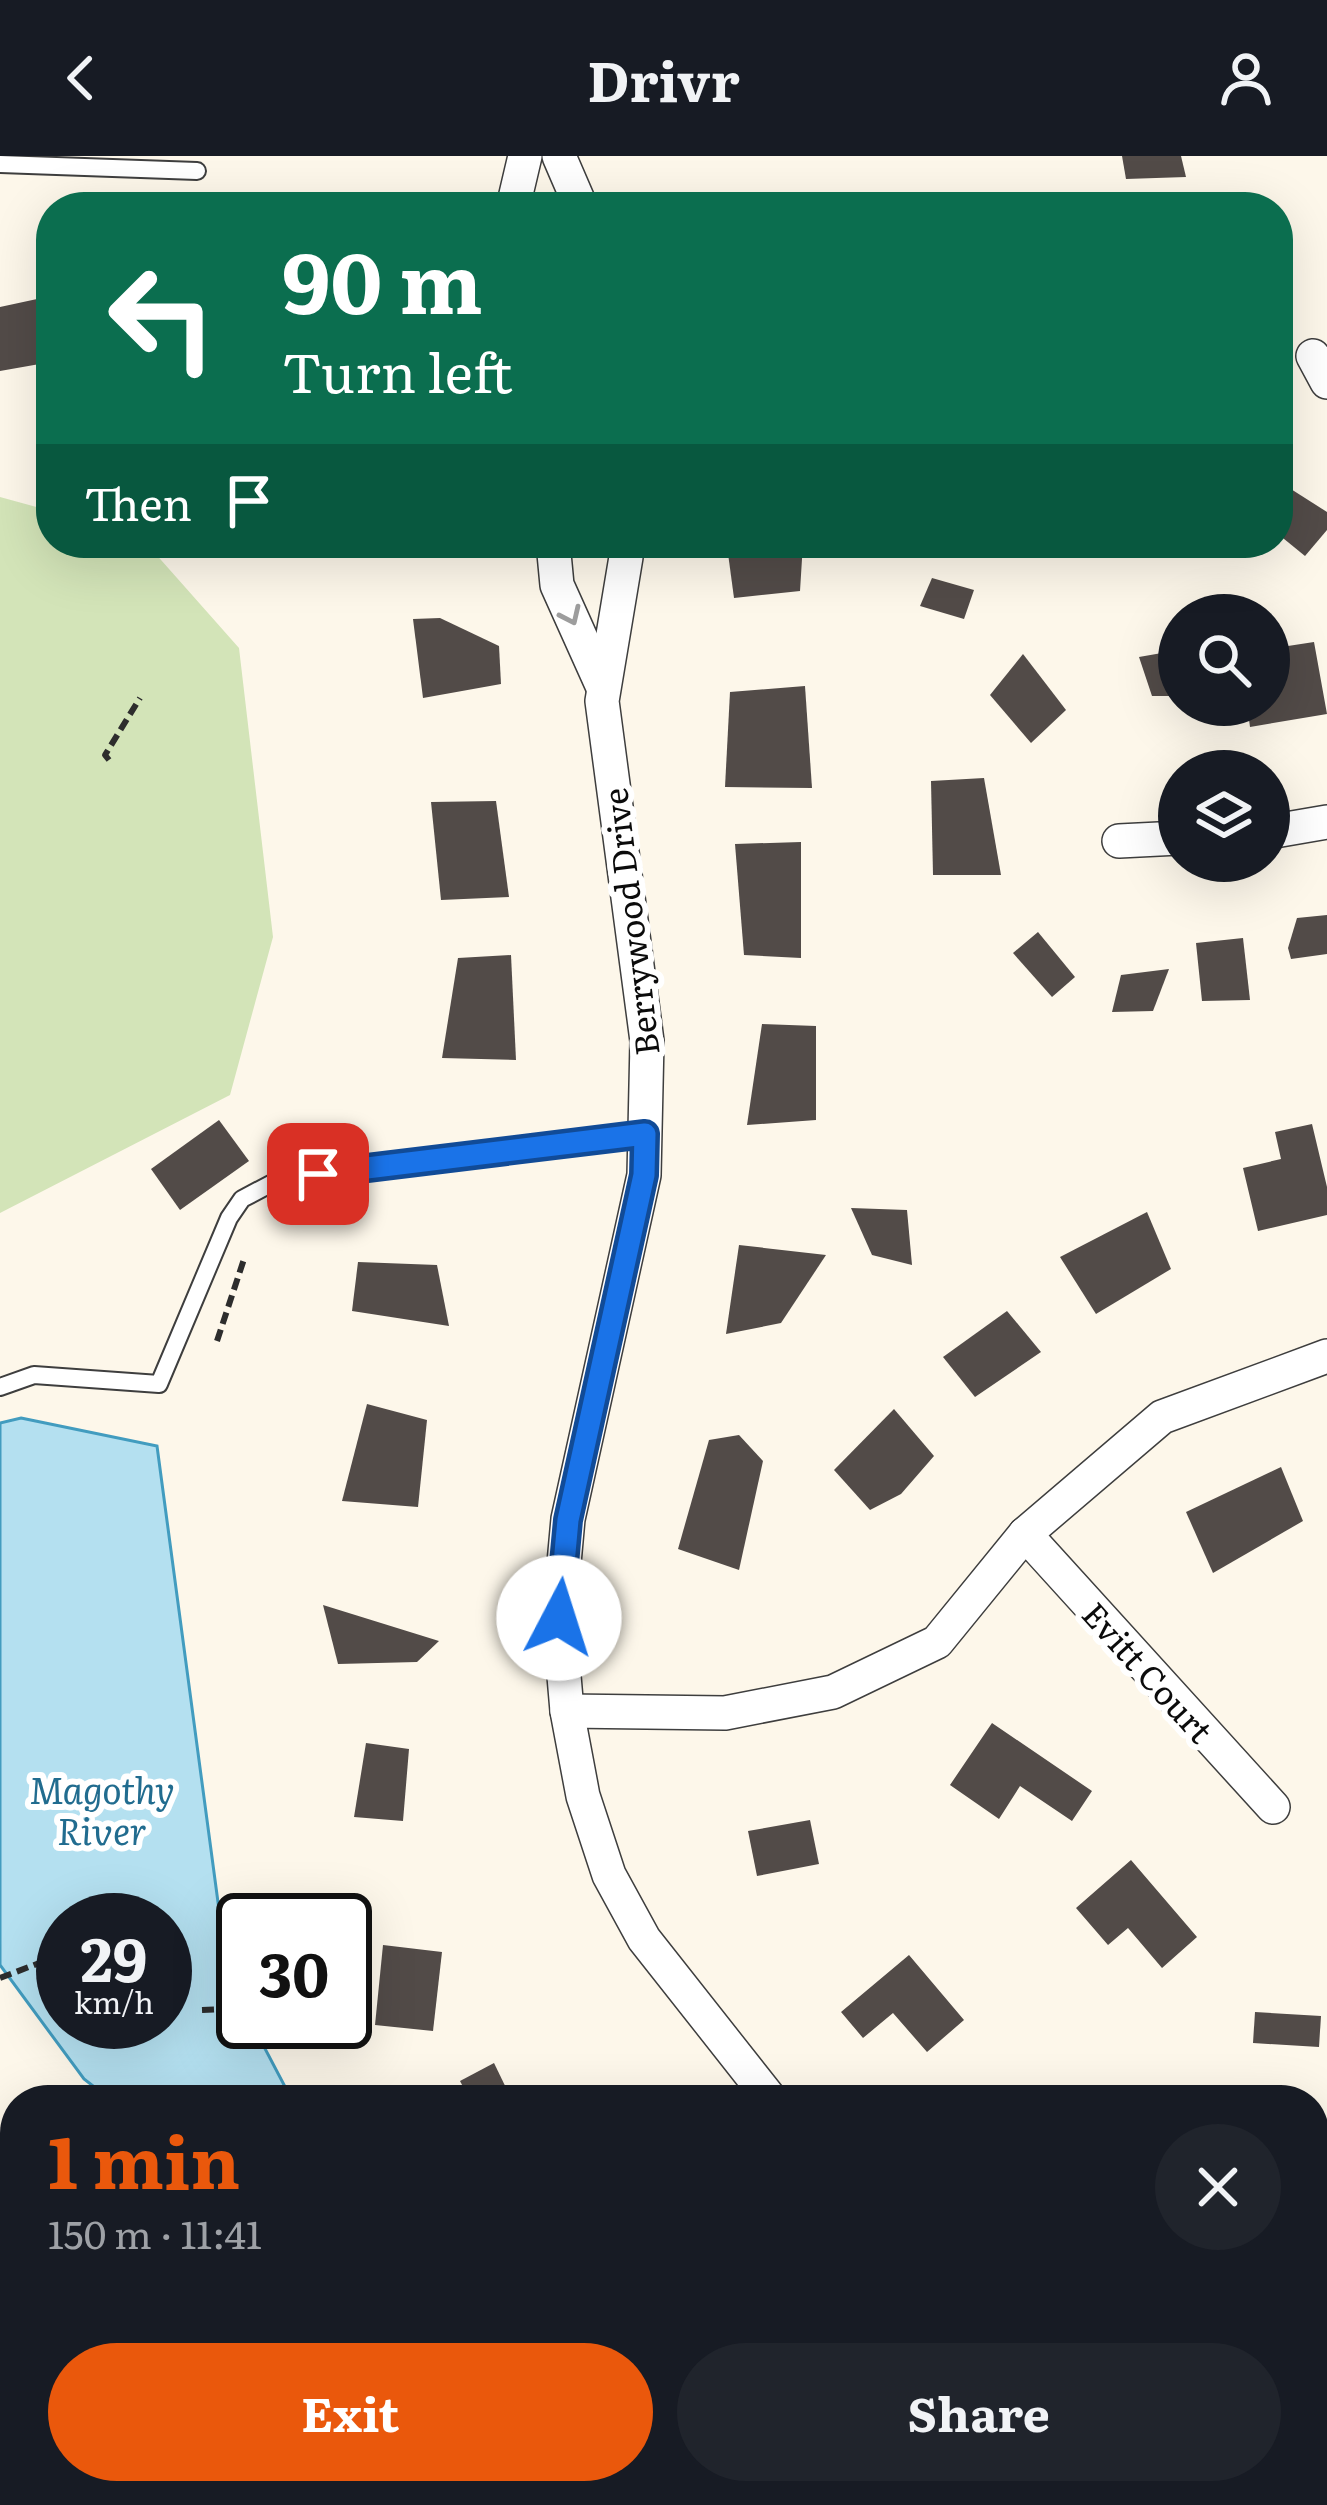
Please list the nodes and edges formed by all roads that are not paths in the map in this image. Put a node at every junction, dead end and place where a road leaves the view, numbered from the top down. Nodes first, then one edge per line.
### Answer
1 (525, 156) edge
2 (559, 156) edge
3 (0, 164) edge
4 (196, 172) dead end
5 (517, 192) edge
6 (575, 192) edge
7 (554, 558) edge
8 (626, 558) edge
9 (602, 685) junction
10 (1327, 822) edge
11 (1290, 828) edge
12 (1158, 839) edge
13 (1119, 842) dead end
14 (645, 1134) junction
15 (1327, 1356) edge
16 (0, 1387) edge
17 (1025, 1534) junction
18 (567, 1711) junction
19 (1273, 1807) dead end
20 (759, 2085) edge

1 - 5 street
2 - 6 street
3 - 4 lane
7 -> 9 street, Berrywood Drive
8 - 9 street, Berrywood Drive
9 - 14 street, Berrywood Drive
10 - 11 street
12 - 13 street
14 - 16 lane
14 - 18 street, Berrywood Drive
15 - 17 street
17 - 18 street
17 - 19 street, Evitt Court
18 - 20 street, Berrywood Drive

